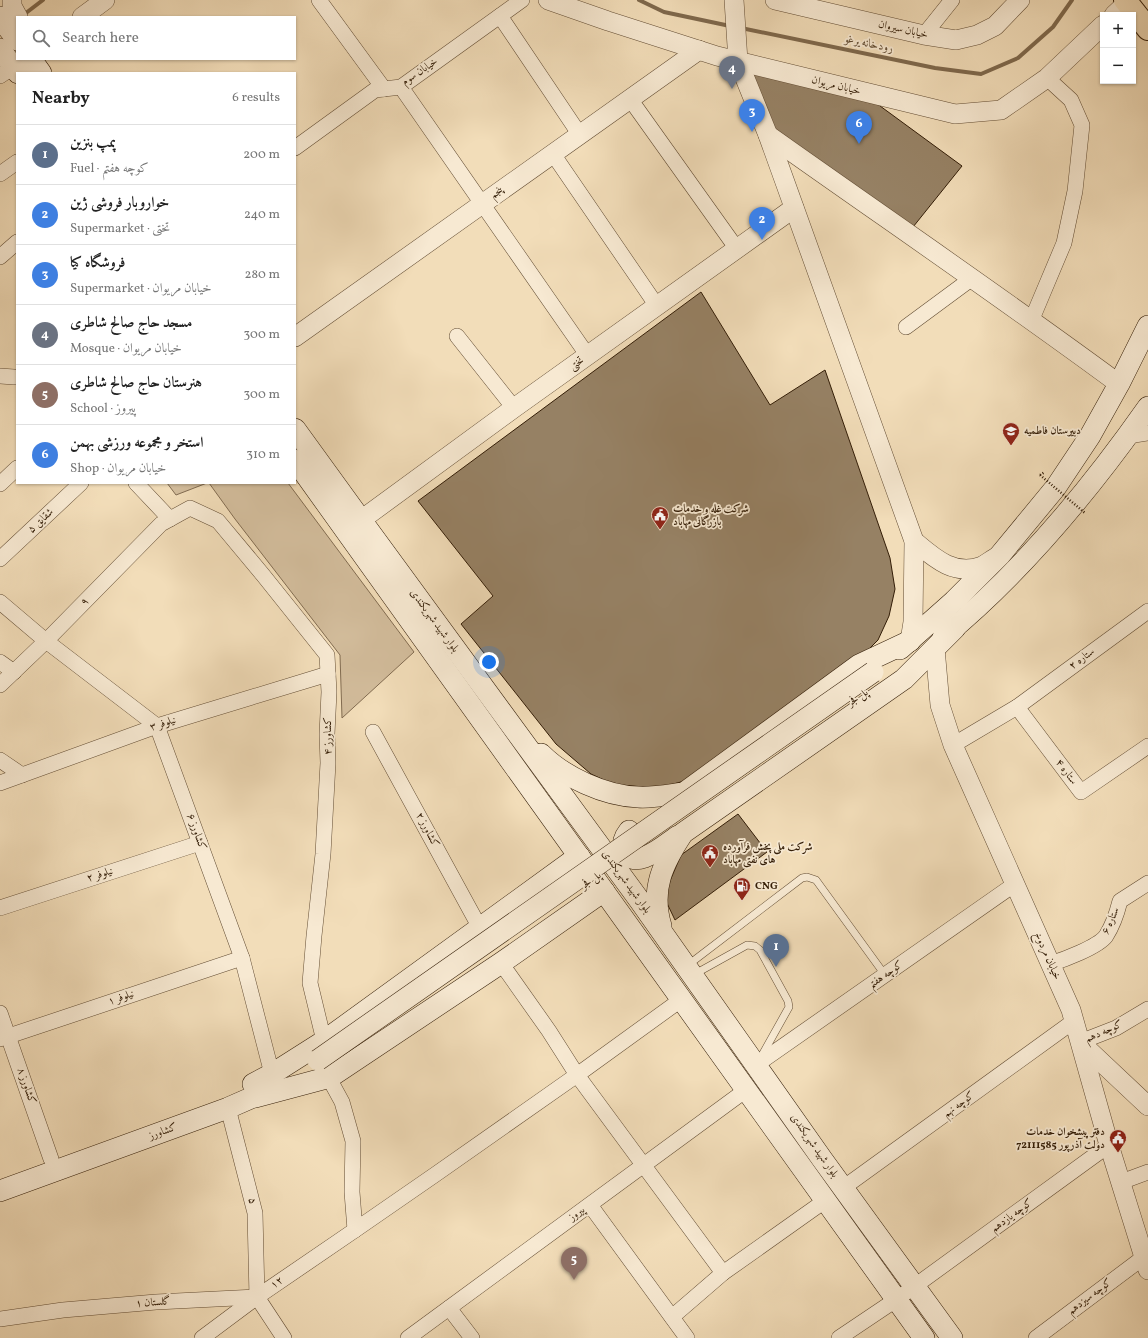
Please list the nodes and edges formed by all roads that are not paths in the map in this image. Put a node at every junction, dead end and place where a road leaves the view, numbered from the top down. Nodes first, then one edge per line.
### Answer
1 (104, 0) edge
2 (319, 0) edge
3 (522, 0) edge
4 (548, 0) edge
5 (734, 0) edge
6 (777, 0) edge
7 (952, 0) edge
8 (1020, 0) edge
9 (1133, 4) edge
10 (11, 10) edge
11 (83, 16) edge
12 (500, 16) junction
13 (1100, 28) edge
14 (1148, 29) edge
15 (16, 35) edge
16 (924, 35) junction
17 (0, 49) edge
18 (699, 50) junction
19 (738, 61) junction
20 (16, 69) edge
21 (35, 72) edge
22 (1047, 78) junction
23 (401, 86) junction
24 (384, 89) junction
25 (630, 99) junction
26 (580, 135) junction
27 (768, 135) junction
28 (296, 147) edge
29 (553, 154) junction
30 (16, 163) edge
31 (0, 174) edge
32 (483, 204) junction
33 (794, 208) junction
34 (16, 243) edge
35 (737, 249) junction
36 (0, 257) edge
37 (971, 279) junction
38 (657, 306) junction
39 (1032, 320) junction
40 (1148, 326) edge
41 (906, 327) dead end
42 (296, 336) edge
43 (457, 336) dead end
44 (588, 356) junction
45 (1119, 384) junction
46 (1148, 407) edge
47 (514, 408) junction
48 (296, 430) edge
49 (1148, 433) edge
50 (1128, 436) junction
51 (296, 461) edge
52 (16, 469) edge
53 (0, 484) edge
54 (80, 484) edge
55 (137, 484) edge
56 (170, 520) junction
57 (360, 520) junction
58 (914, 541) junction
59 (1000, 555) junction
60 (0, 559) edge
61 (0, 602) edge
62 (1148, 611) edge
63 (955, 628) junction
64 (46, 641) junction
65 (910, 641) junction
66 (935, 648) junction
67 (0, 662) edge
68 (14, 672) junction
69 (328, 674) junction
70 (877, 678) junction
71 (0, 685) edge
72 (1017, 707) junction
73 (157, 726) junction
74 (511, 726) junction
75 (373, 732) dead end
76 (953, 745) junction
77 (1148, 746) edge
78 (0, 760) edge
79 (22, 775) junction
80 (0, 783) edge
81 (684, 792) junction
82 (683, 832) junction
83 (200, 843) junction
84 (579, 856) junction
85 (1148, 883) edge
86 (1015, 884) junction
87 (604, 890) junction
88 (0, 908) edge
89 (480, 928) junction
90 (665, 936) junction
91 (242, 958) junction
92 (501, 963) junction
93 (1050, 964) junction
94 (690, 971) junction
95 (885, 975) junction
96 (682, 999) junction
97 (1148, 1009) edge
98 (0, 1013) edge
99 (1074, 1021) junction
100 (4, 1037) edge
101 (1080, 1042) junction
102 (324, 1062) junction
103 (756, 1065) junction
104 (272, 1074) junction
105 (577, 1075) junction
106 (254, 1090) junction
107 (746, 1090) junction
108 (1148, 1106) edge
109 (228, 1108) junction
110 (1109, 1145) junction
111 (51, 1159) junction
112 (644, 1165) junction
113 (1148, 1172) edge
114 (0, 1179) edge
115 (1121, 1182) junction
116 (843, 1188) junction
117 (0, 1191) edge
118 (826, 1200) junction
119 (590, 1205) junction
120 (355, 1230) junction
121 (1146, 1263) edge
122 (723, 1273) junction
123 (915, 1286) junction
124 (257, 1297) junction
125 (896, 1299) junction
126 (449, 1308) junction
127 (672, 1317) junction
128 (0, 1319) edge
129 (202, 1338) edge
130 (284, 1338) edge
131 (408, 1338) edge
132 (472, 1338) edge
133 (687, 1338) edge
134 (839, 1338) edge
135 (924, 1338) edge
136 (952, 1338) edge
137 (1036, 1338) edge

1 - 11 street
2 - 24 street
3 - 12 street, خیابان سوم
4 - 18 street, خیابان مریوان
5 - 19 street
6 - 16 street, خیابان سیروان
7 - 16 street
8 - 16 street, خیابان سیروان
9 - 14 main road
10 - 15 main road
12 - 23 street, خیابان سوم
12 - 26 street
13 - 22 street, خیابان مریوان
17 - 20 main road
18 - 19 street, خیابان مریوان
18 - 25 street, پنجم
19 - 22 street, خیابان مریوان
19 - 27 street
20 - 21 main road
22 - 39 street
23 - 24 street, خیابان سوم
23 - 32 street
24 - 28 street, خیابان سوم
25 - 26 street, پنجم
25 - 35 street
26 - 29 street, پنجم
27 - 33 street
27 - 37 street
29 - 32 street, پنجم
29 - 38 street
30 - 31 street
32 - 42 street, پنجم
32 - 44 street
33 - 35 street, تختی
33 - 58 street
34 - 36 street
35 - 38 street, تختی
37 - 39 street
37 - 41 street
38 - 44 street, تختی
39 - 45 street
40 - 45 main road
43 - 47 street
44 - 47 street, تختی
45 - 59 main road
46 - 50 main road
47 - 57 street, تختی
48 - 57 main road, بلوار شهید شهریکندی
49 - 50 street
50 - 63 main road
51 - 84 main road, بلوار شهید شهریکندی
52 - 53 street
54 - 60 street, شقایق ۵
55 - 56 street
56 - 64 street, ۹
56 - 69 street, کشاورز ۴
57 - 74 main road, بلوار شهید شهریکندی
58 - 59 street
58 - 65 street
59 - 65 main road
61 - 64 street
62 - 72 street, ستاره ۲
63 - 66 main road
63 - 70 main road
64 - 68 street, ۹
64 - 73 street
65 - 70 main road
65 - 81 main road
66 - 76 street, خیابان مردوخ
66 - 82 main road
67 - 68 street
68 - 71 street, ۹
69 - 73 street, نیلوفر ۳
69 - 102 street, کشاورز ۴
70 - 102 main road, پل فجر
72 - 76 street, ستاره ۲
72 - 77 street, ستاره ۴
73 - 79 street, نیلوفر ۳
73 - 83 street, کشاورز ۶
74 - 81 main road
74 - 90 main road, بلوار شهید شهریکندی
75 - 89 street, کشاورز ۲
76 - 86 street, خیابان مردوخ
78 - 79 street
79 - 80 street, نیلوفر ۳
81 - 82 main road
82 - 90 main road
83 - 88 street, نیلوفر ۲
83 - 91 street, کشاورز ۶
84 - 87 main road, بلوار شهید شهریکندی
84 - 89 main road
85 - 93 street, ستاره ۶
86 - 93 street, خیابان مردوخ
86 - 95 street, کوچه هفتم
87 - 92 main road
87 - 96 main road, بلوار شهید شهریکندی
89 - 102 main road
90 - 94 main road, بلوار شهید شهریکندی
91 - 100 street, نیلوفر ۱
91 - 104 street, کشاورز ۶
92 - 102 main road
92 - 105 street
93 - 99 street, خیابان مردوخ
94 - 95 lane
94 - 103 main road, بلوار شهید شهریکندی
94 - 103 lane
95 - 103 street, کوچه هفتم
96 - 105 street, ۱۲
96 - 107 main road, بلوار شهید شهریکندی
97 - 101 street, کوچه دهم
98 - 100 street, کشاورز ۸
99 - 101 street, خیابان مردوخ
99 - 116 street, کوچه نهم
100 - 111 street, کشاورز ۸
101 - 108 street
101 - 110 street, خیابان مردوخ
102 - 104 main road
102 - 106 main road, کشاورز
102 - 120 street, کشاورز ۴
103 - 116 main road, بلوار شهید شهریکندی
104 - 106 main road
105 - 112 street
105 - 120 street, ۱۲
106 - 109 main road, کشاورز
106 - 111 main road
107 - 112 street, پیروز
107 - 118 main road, بلوار شهید شهریکندی
109 - 117 main road, کشاورز
109 - 124 street, ۵
110 - 115 street, خیابان مردوخ
110 - 123 street, کوچه یازدهم
111 - 114 main road
112 - 119 street, پیروز
112 - 122 street
113 - 115 street
115 - 121 street, خیابان مردوخ
116 - 123 main road, بلوار شهید شهریکندی
118 - 122 street
118 - 125 main road, بلوار شهید شهریکندی
119 - 126 street, پیروز
119 - 127 street
120 - 124 street, ۱۲
121 - 137 street, کوچه سیزدهم
122 - 127 street
123 - 125 street, کوچه یازدهم
123 - 136 main road, بلوار شهید شهریکندی
124 - 128 street, گلستان ۱
124 - 129 street, ۱۲
124 - 130 street
125 - 134 street, کوچه یازدهم
125 - 135 main road, بلوار شهید شهریکندی
126 - 131 street, پیروز
126 - 132 street
127 - 133 street

